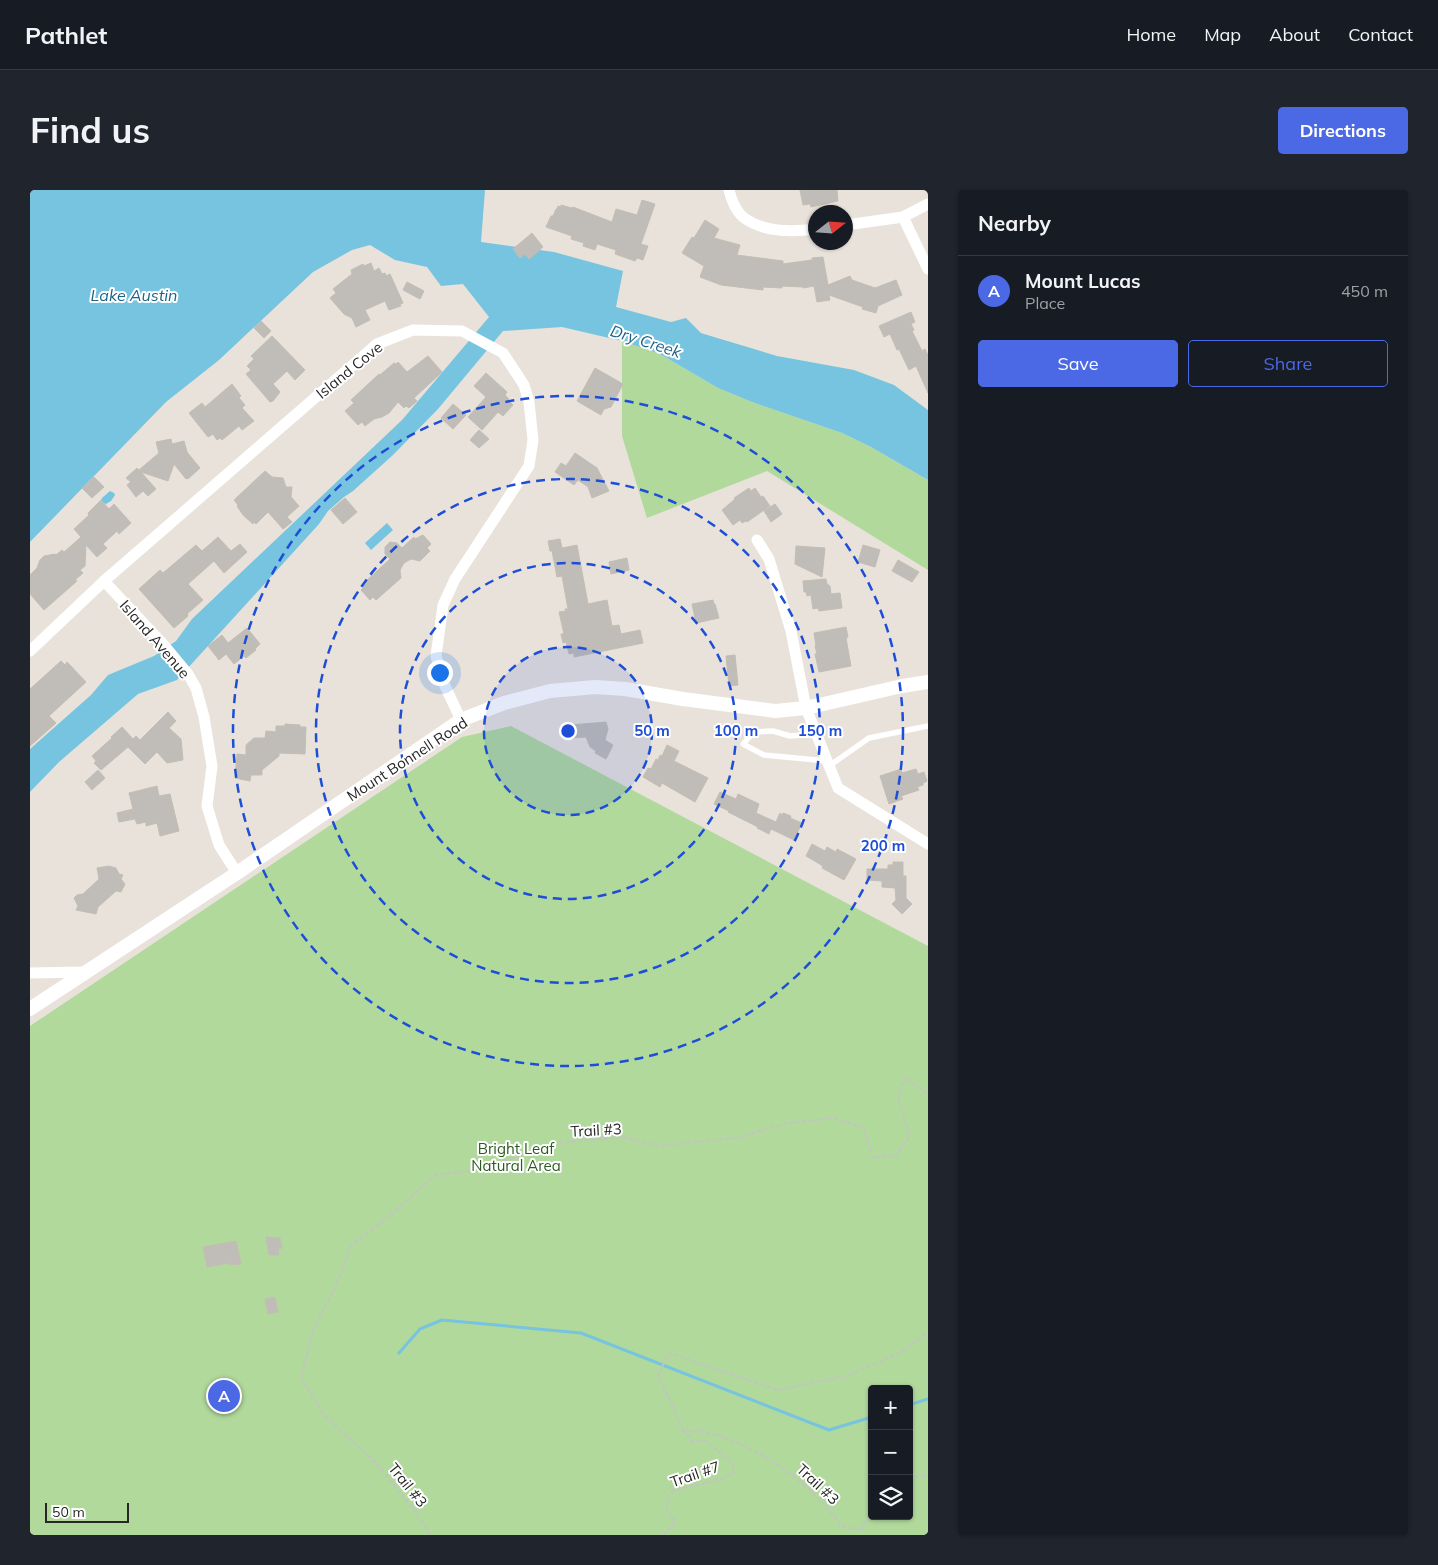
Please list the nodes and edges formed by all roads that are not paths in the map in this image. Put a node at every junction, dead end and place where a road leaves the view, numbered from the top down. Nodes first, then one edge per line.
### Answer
1 (729, 190) edge
2 (928, 204) edge
3 (903, 217) junction
4 (853, 224) edge
5 (808, 229) edge
6 (928, 269) edge
7 (757, 540) dead end
8 (104, 581) junction
9 (30, 652) edge
10 (928, 682) edge
11 (806, 708) junction
12 (462, 720) junction
13 (928, 726) edge
14 (816, 734) junction
15 (828, 763) junction
16 (928, 844) edge
17 (237, 874) junction
18 (85, 972) junction
19 (30, 973) edge
20 (30, 1009) edge

1 - 5 street
2 - 3 street
3 - 4 street
3 - 6 street
7 - 11 street
8 - 9 street, Island Cove
8 - 12 street, Island Cove
8 - 17 street, Island Avenue
10 - 11 street, Mount Bonnell Road
11 - 12 street, Mount Bonnell Road
11 - 14 street
12 - 17 street, Mount Bonnell Road
13 - 15 lane
14 - 15 street
14 - 15 lane
15 - 16 street
17 - 18 street, Mount Bonnell Road
18 - 19 street
18 - 20 street, Mount Bonnell Road

